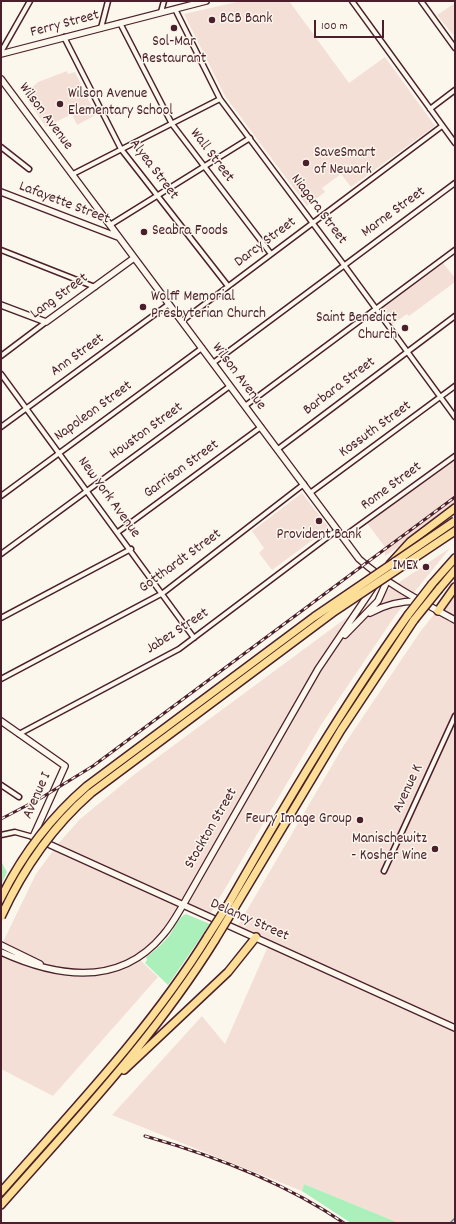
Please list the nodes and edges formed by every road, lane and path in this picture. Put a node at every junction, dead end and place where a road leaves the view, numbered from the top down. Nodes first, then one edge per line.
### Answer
1 (30, 1) edge
2 (108, 1) edge
3 (164, 1) edge
4 (206, 1) edge
5 (352, 1) edge
6 (421, 1) edge
7 (175, 9) junction
8 (161, 12) junction
9 (120, 23) junction
10 (101, 28) junction
11 (64, 37) junction
12 (455, 48) edge
13 (1, 53) edge
14 (1, 79) edge
15 (455, 90) edge
16 (220, 99) junction
17 (430, 109) junction
18 (172, 124) junction
19 (442, 126) junction
20 (250, 138) junction
21 (455, 143) edge
22 (1, 147) edge
23 (121, 149) junction
24 (203, 167) junction
25 (30, 169) dead end
26 (72, 174) junction
27 (455, 183) edge
28 (1, 192) edge
29 (156, 195) junction
30 (313, 223) junction
31 (110, 225) junction
32 (119, 238) junction
33 (1, 250) edge
34 (455, 250) edge
35 (271, 254) junction
36 (134, 258) junction
37 (344, 265) junction
38 (228, 286) junction
39 (95, 287) junction
40 (169, 304) junction
41 (1, 305) edge
42 (376, 309) junction
43 (455, 316) edge
44 (182, 321) junction
45 (46, 322) junction
46 (202, 348) junction
47 (407, 352) junction
48 (1, 356) edge
49 (213, 363) junction
50 (1, 374) edge
51 (230, 386) junction
52 (455, 386) edge
53 (440, 397) junction
54 (245, 406) junction
55 (27, 408) junction
56 (455, 417) edge
57 (261, 427) junction
58 (1, 428) edge
59 (278, 448) junction
60 (60, 452) junction
61 (455, 456) edge
62 (304, 484) junction
63 (88, 490) junction
64 (310, 493) junction
65 (1, 496) edge
66 (455, 508) edge
67 (455, 521) edge
68 (337, 530) junction
69 (455, 531) edge
70 (118, 532) junction
71 (343, 537) junction
72 (130, 549) junction
73 (1, 554) edge
74 (455, 558) edge
75 (455, 570) edge
76 (380, 576) junction
77 (387, 581) junction
78 (455, 587) edge
79 (163, 593) junction
80 (418, 601) junction
81 (438, 611) junction
82 (364, 616) junction
83 (1, 618) edge
84 (411, 618) junction
85 (455, 620) edge
86 (194, 638) junction
87 (340, 639) junction
88 (1, 679) edge
89 (455, 716) edge
90 (1, 721) edge
91 (19, 734) junction
92 (1, 785) edge
93 (19, 797) dead end
94 (1, 835) edge
95 (33, 837) junction
96 (384, 871) dead end
97 (1, 898) edge
98 (183, 905) junction
99 (1, 917) edge
100 (256, 937) junction
101 (1, 945) edge
102 (1, 952) edge
103 (42, 966) junction
104 (455, 1028) edge
105 (98, 1094) junction
106 (1, 1192) edge
107 (1, 1205) edge

1 - 13 street
2 - 10 street
3 - 8 street
4 - 7 main road, Ferry Street
5 - 17 street
6 - 12 street
7 - 8 main road, Ferry Street
7 - 16 street, Niagara Street
8 - 9 main road, Ferry Street
9 - 10 main road, Ferry Street
9 - 18 street, Wall Street
10 - 11 main road, Ferry Street
11 - 13 main road, Ferry Street
11 - 23 street, Alyea Street
14 - 26 main road, Wilson Avenue
15 - 17 street
16 - 18 street
16 - 20 street, Niagara Street
17 - 19 street
18 - 23 street
18 - 24 street, Wall Street
19 - 21 street
19 - 30 street, Darcy Street
20 - 24 street
20 - 30 street, Niagara Street
22 - 25 street
23 - 26 street
23 - 29 street, Alyea Street
24 - 29 street
24 - 35 street, Wall Street
26 - 31 main road, Wilson Avenue
27 - 37 street, Marne Street
28 - 32 main road, Lafayette Street
29 - 31 street
29 - 38 street, Alyea Street
30 - 35 street, Darcy Street
30 - 37 street, Niagara Street
31 - 32 main road, Wilson Avenue
32 - 36 main road, Wilson Avenue
33 - 39 street
34 - 42 street
35 - 38 street, Darcy Street
36 - 39 main road, Lang Street
36 - 40 main road, Wilson Avenue
37 - 42 street, Niagara Street
37 - 49 street, Marne Street
38 - 44 street, Darcy Street
39 - 45 main road, Lang Street
40 - 44 main road, Wilson Avenue
40 - 55 street, Ann Street
41 - 45 main road
42 - 47 street, Niagara Street
42 - 54 street
43 - 47 street, Barbara Street
44 - 46 main road, Wilson Avenue
45 - 48 street, Lang Street
46 - 49 main road, Wilson Avenue
46 - 60 street, Napoleon Street
47 - 53 street, Niagara Street
47 - 59 street, Barbara Street
49 - 51 main road, Wilson Avenue
50 - 55 street, New York Avenue
51 - 54 main road, Wilson Avenue
51 - 63 street, Houston Street
52 - 53 street, Kossuth Street
53 - 56 street, Niagara Street
53 - 64 street, Kossuth Street
54 - 57 main road, Wilson Avenue
55 - 58 street, Ann Street
55 - 60 street, New York Avenue
57 - 59 main road, Wilson Avenue
57 - 70 street, Garrison Street
59 - 62 main road, Wilson Avenue
60 - 63 street, New York Avenue
60 - 65 street, Napoleon Street
61 - 71 street, Rome Street
62 - 64 main road, Wilson Avenue
62 - 79 street, Gotthardt Street
63 - 70 street, New York Avenue
63 - 73 street, Houston Street
64 - 68 main road, Wilson Avenue
66 - 76 highway
67 - 97 highway, bridge
68 - 71 main road, Wilson Avenue
68 - 86 street, Jabez Street
69 - 99 highway, bridge
70 - 72 street, New York Avenue
71 - 76 main road, Wilson Avenue
72 - 79 street, New York Avenue
72 - 83 street
74 - 84 highway, bridge
75 - 84 highway, bridge
76 - 77 main road, Wilson Avenue
76 - 87 main road, Stockton Street
77 - 80 main road, Wilson Avenue
77 - 82 main road, Stockton Street
78 - 81 highway
79 - 86 street, New York Avenue
79 - 88 street, Gotthardt Street
80 - 81 main road, Wilson Avenue
80 - 82 main road
81 - 85 main road, Wilson Avenue
82 - 87 main road, Stockton Street
84 - 105 highway, bridge
84 - 106 highway, bridge
86 - 91 street, Jabez Street
87 - 98 main road, Stockton Street
89 - 96 street, Avenue K
90 - 91 main road
91 - 95 main road, Avenue I
92 - 93 street
94 - 95 street
95 - 98 main road, Delancy Street
98 - 100 main road, Delancy Street
98 - 103 main road, Stockton Street
100 - 104 main road, Delancy Street
100 - 105 highway
101 - 103 main road
102 - 103 main road
105 - 107 highway

